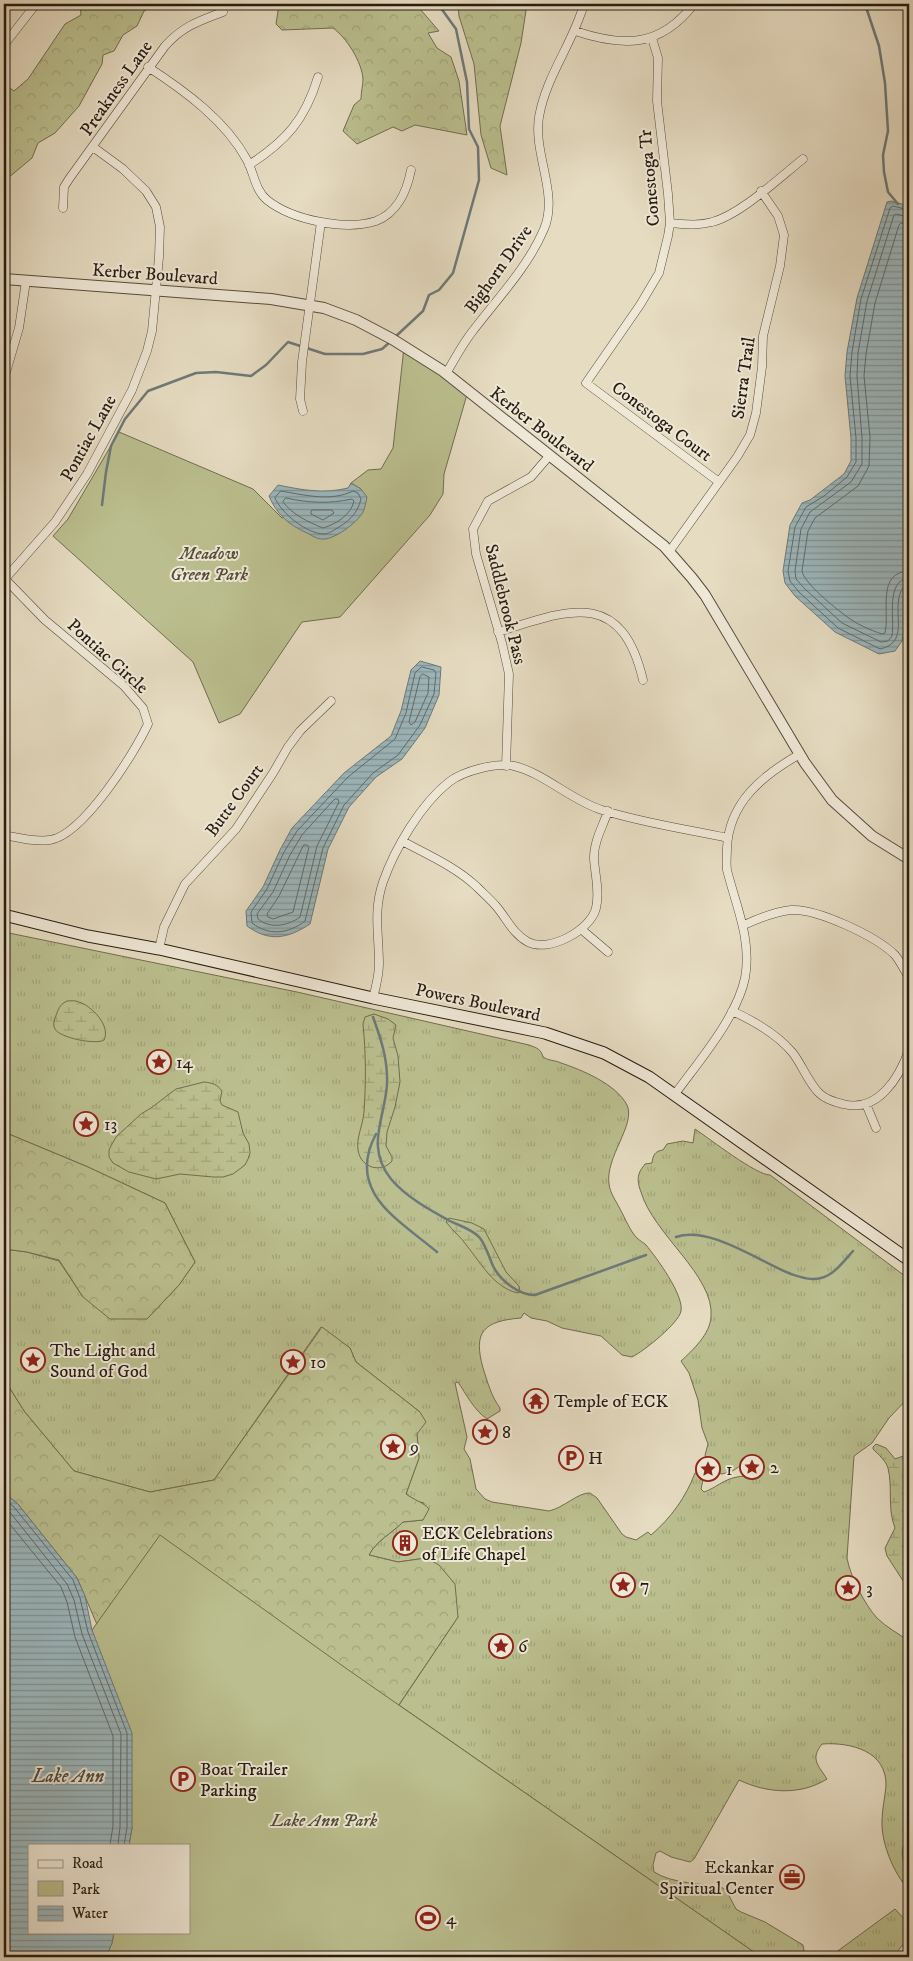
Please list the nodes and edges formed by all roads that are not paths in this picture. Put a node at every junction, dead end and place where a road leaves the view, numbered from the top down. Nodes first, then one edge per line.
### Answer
1 (36, 4) edge
2 (584, 4) edge
3 (694, 4) edge
4 (224, 12) dead end
5 (575, 30) junction
6 (652, 38) junction
7 (4, 45) edge
8 (148, 67) junction
9 (318, 77) dead end
10 (93, 148) junction
11 (803, 159) dead end
12 (249, 165) junction
13 (411, 170) dead end
14 (761, 191) junction
15 (62, 208) dead end
16 (321, 222) junction
17 (670, 223) junction
18 (4, 279) edge
19 (26, 281) junction
20 (156, 290) junction
21 (310, 305) junction
22 (446, 374) junction
23 (4, 379) edge
24 (586, 383) joint
25 (303, 411) dead end
26 (550, 455) junction
27 (720, 482) junction
28 (669, 552) junction
29 (4, 579) edge
30 (498, 632) junction
31 (644, 680) dead end
32 (331, 701) dead end
33 (800, 754) junction
34 (506, 766) junction
35 (608, 812) junction
36 (4, 835) edge
37 (728, 838) junction
38 (402, 841) junction
39 (909, 859) edge
40 (4, 916) edge
41 (744, 925) junction
42 (581, 929) junction
43 (159, 949) junction
44 (608, 952) dead end
45 (909, 978) edge
46 (373, 998) junction
47 (732, 1011) junction
48 (909, 1050) edge
49 (675, 1094) junction
50 (866, 1104) junction
51 (876, 1128) dead end
52 (909, 1262) edge

1 - 7 street
2 - 5 street, Bighorn Drive
3 - 6 street
4 - 8 street, Preakness Lane
5 - 6 street
5 - 22 street, Bighorn Drive
6 - 17 street, Conestoga Tr
8 - 10 street, Preakness Lane
8 - 12 street
9 - 12 street
10 - 15 street, Preakness Lane
10 - 20 street, Pontiac Lane
11 - 14 street
12 - 16 street
13 - 16 street
14 - 17 street
14 - 27 street, Sierra Trail
16 - 21 street
17 - 24 street, Conestoga Tr
18 - 19 street, Kerber Boulevard
19 - 20 street, Kerber Boulevard
19 - 23 street
20 - 21 street, Kerber Boulevard
20 - 29 street, Pontiac Lane
21 - 22 street, Kerber Boulevard
21 - 25 street
22 - 26 street, Kerber Boulevard
24 - 27 street, Conestoga Court
26 - 28 street, Kerber Boulevard
26 - 30 street, Saddlebrook Pass
27 - 28 street, Sierra Trail
28 - 33 street, Kerber Boulevard
29 - 36 street, Pontiac Circle
30 - 31 street
30 - 34 street, Saddlebrook Pass
32 - 43 street, Butte Court
33 - 37 street
33 - 39 street, Kerber Boulevard
34 - 35 street
34 - 38 street
35 - 37 street
35 - 42 street
37 - 41 street
38 - 42 street
38 - 46 street
40 - 43 main road, Powers Boulevard
41 - 45 street
41 - 47 street
42 - 44 street
43 - 46 main road, Powers Boulevard
46 - 49 main road, Powers Boulevard
47 - 49 street
47 - 50 street
48 - 50 street
49 - 52 main road, Powers Boulevard
50 - 51 street

